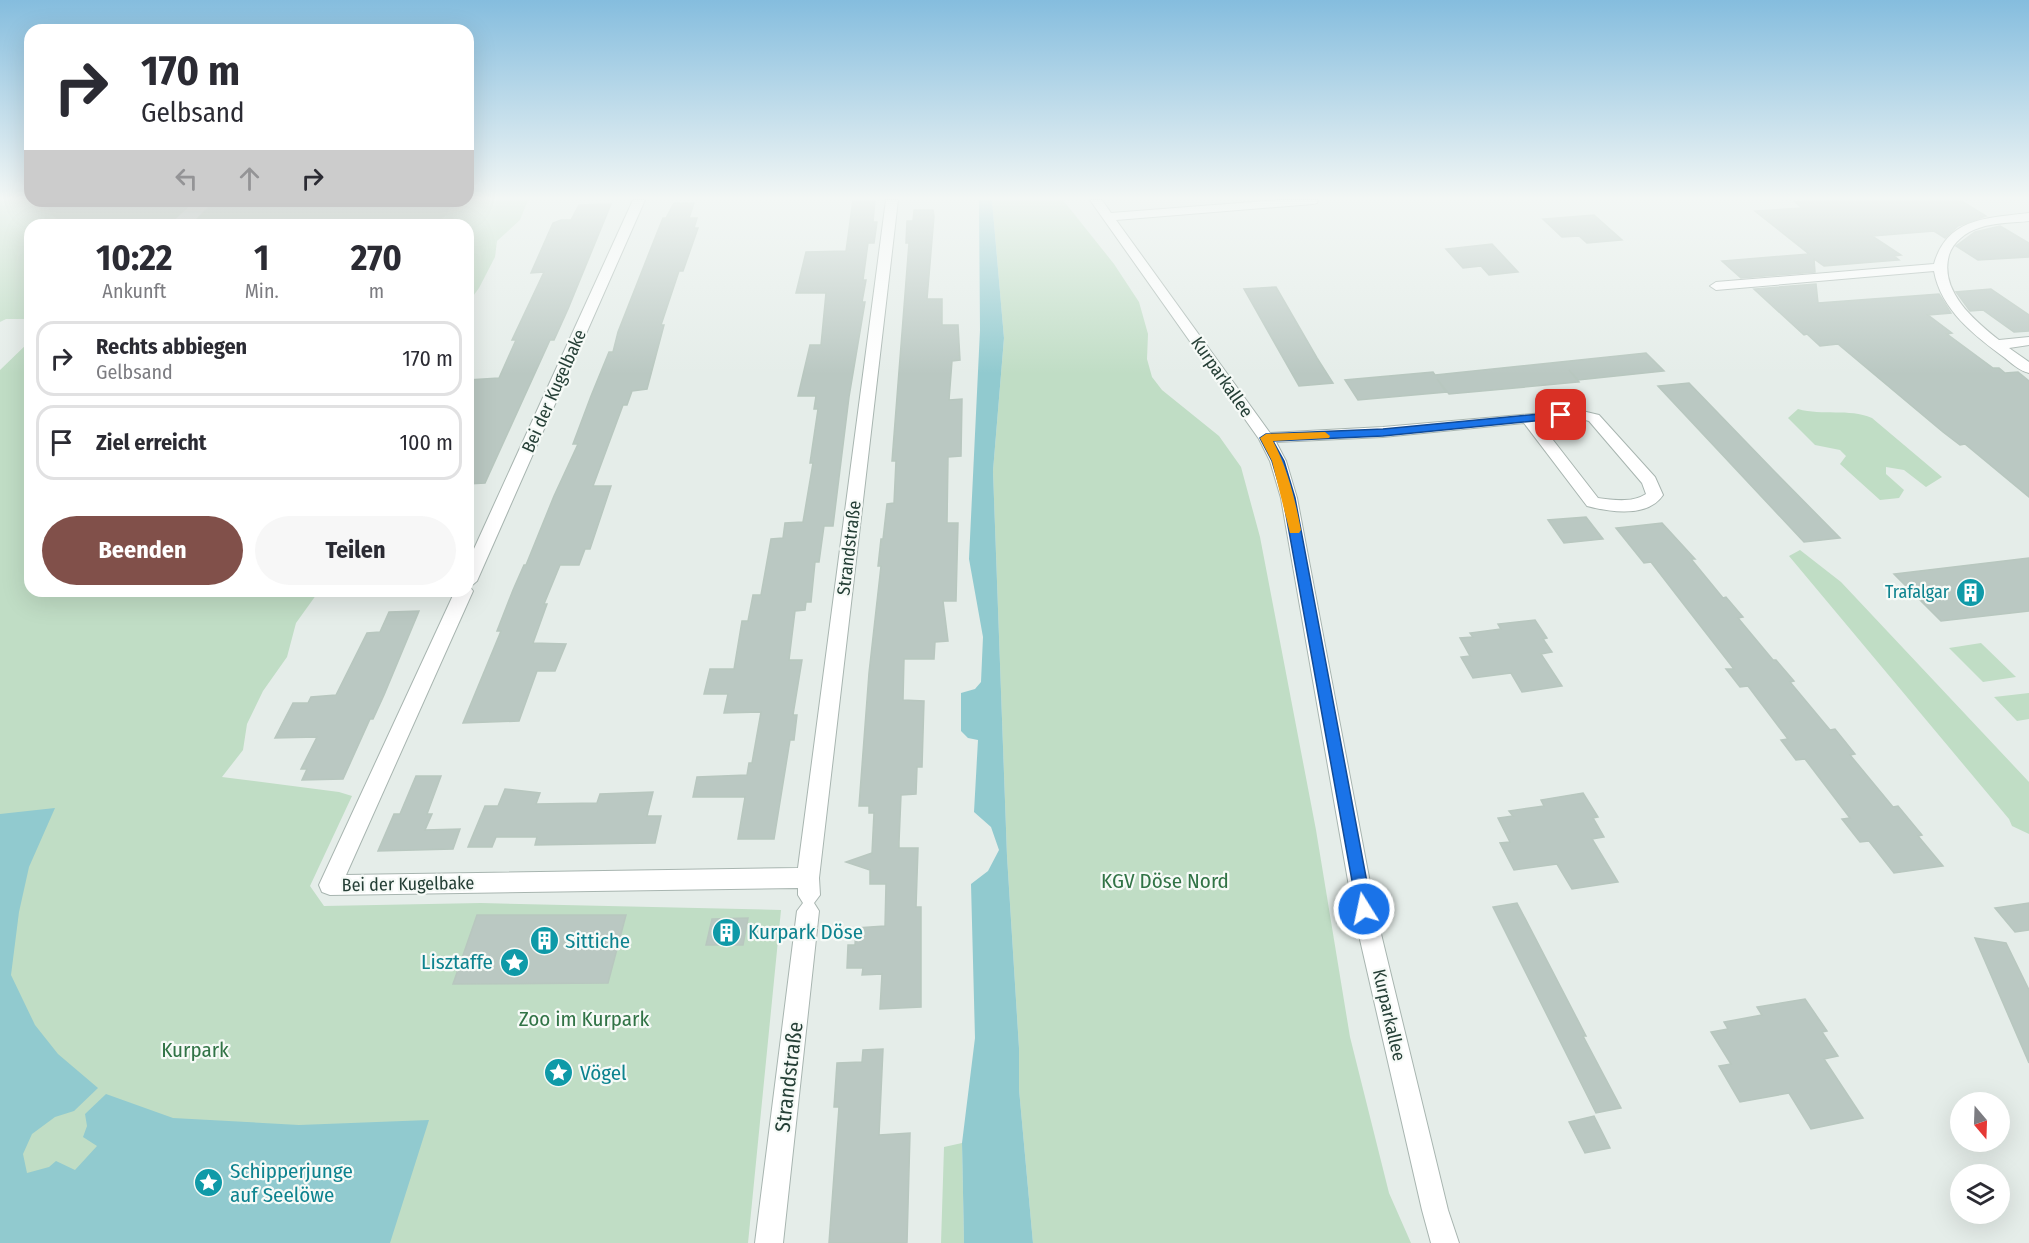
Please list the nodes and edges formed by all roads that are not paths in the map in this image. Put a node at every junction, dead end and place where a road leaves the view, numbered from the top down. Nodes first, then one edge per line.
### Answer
1 (613, 258) edge
2 (885, 258) edge
3 (1139, 258) edge
4 (1941, 258) edge
5 (1940, 267) junction
6 (1716, 286) dead end
7 (2029, 341) edge
8 (1996, 345) junction
9 (2029, 369) edge
10 (1528, 418) junction
11 (1266, 438) junction
12 (474, 568) edge
13 (461, 597) edge
14 (808, 895) junction
15 (769, 1243) edge
16 (1445, 1243) edge

1 - 12 street, Bei der Kugelbake
2 - 14 street, Strandstraße
3 - 11 street, Kurparkallee
4 - 5 street
5 - 6 street
5 - 8 street
7 - 8 street
8 - 9 street
10 - 10 street
10 - 11 street
11 - 16 street, Kurparkallee
13 - 14 street, Bei der Kugelbake
14 - 15 street, Strandstraße

